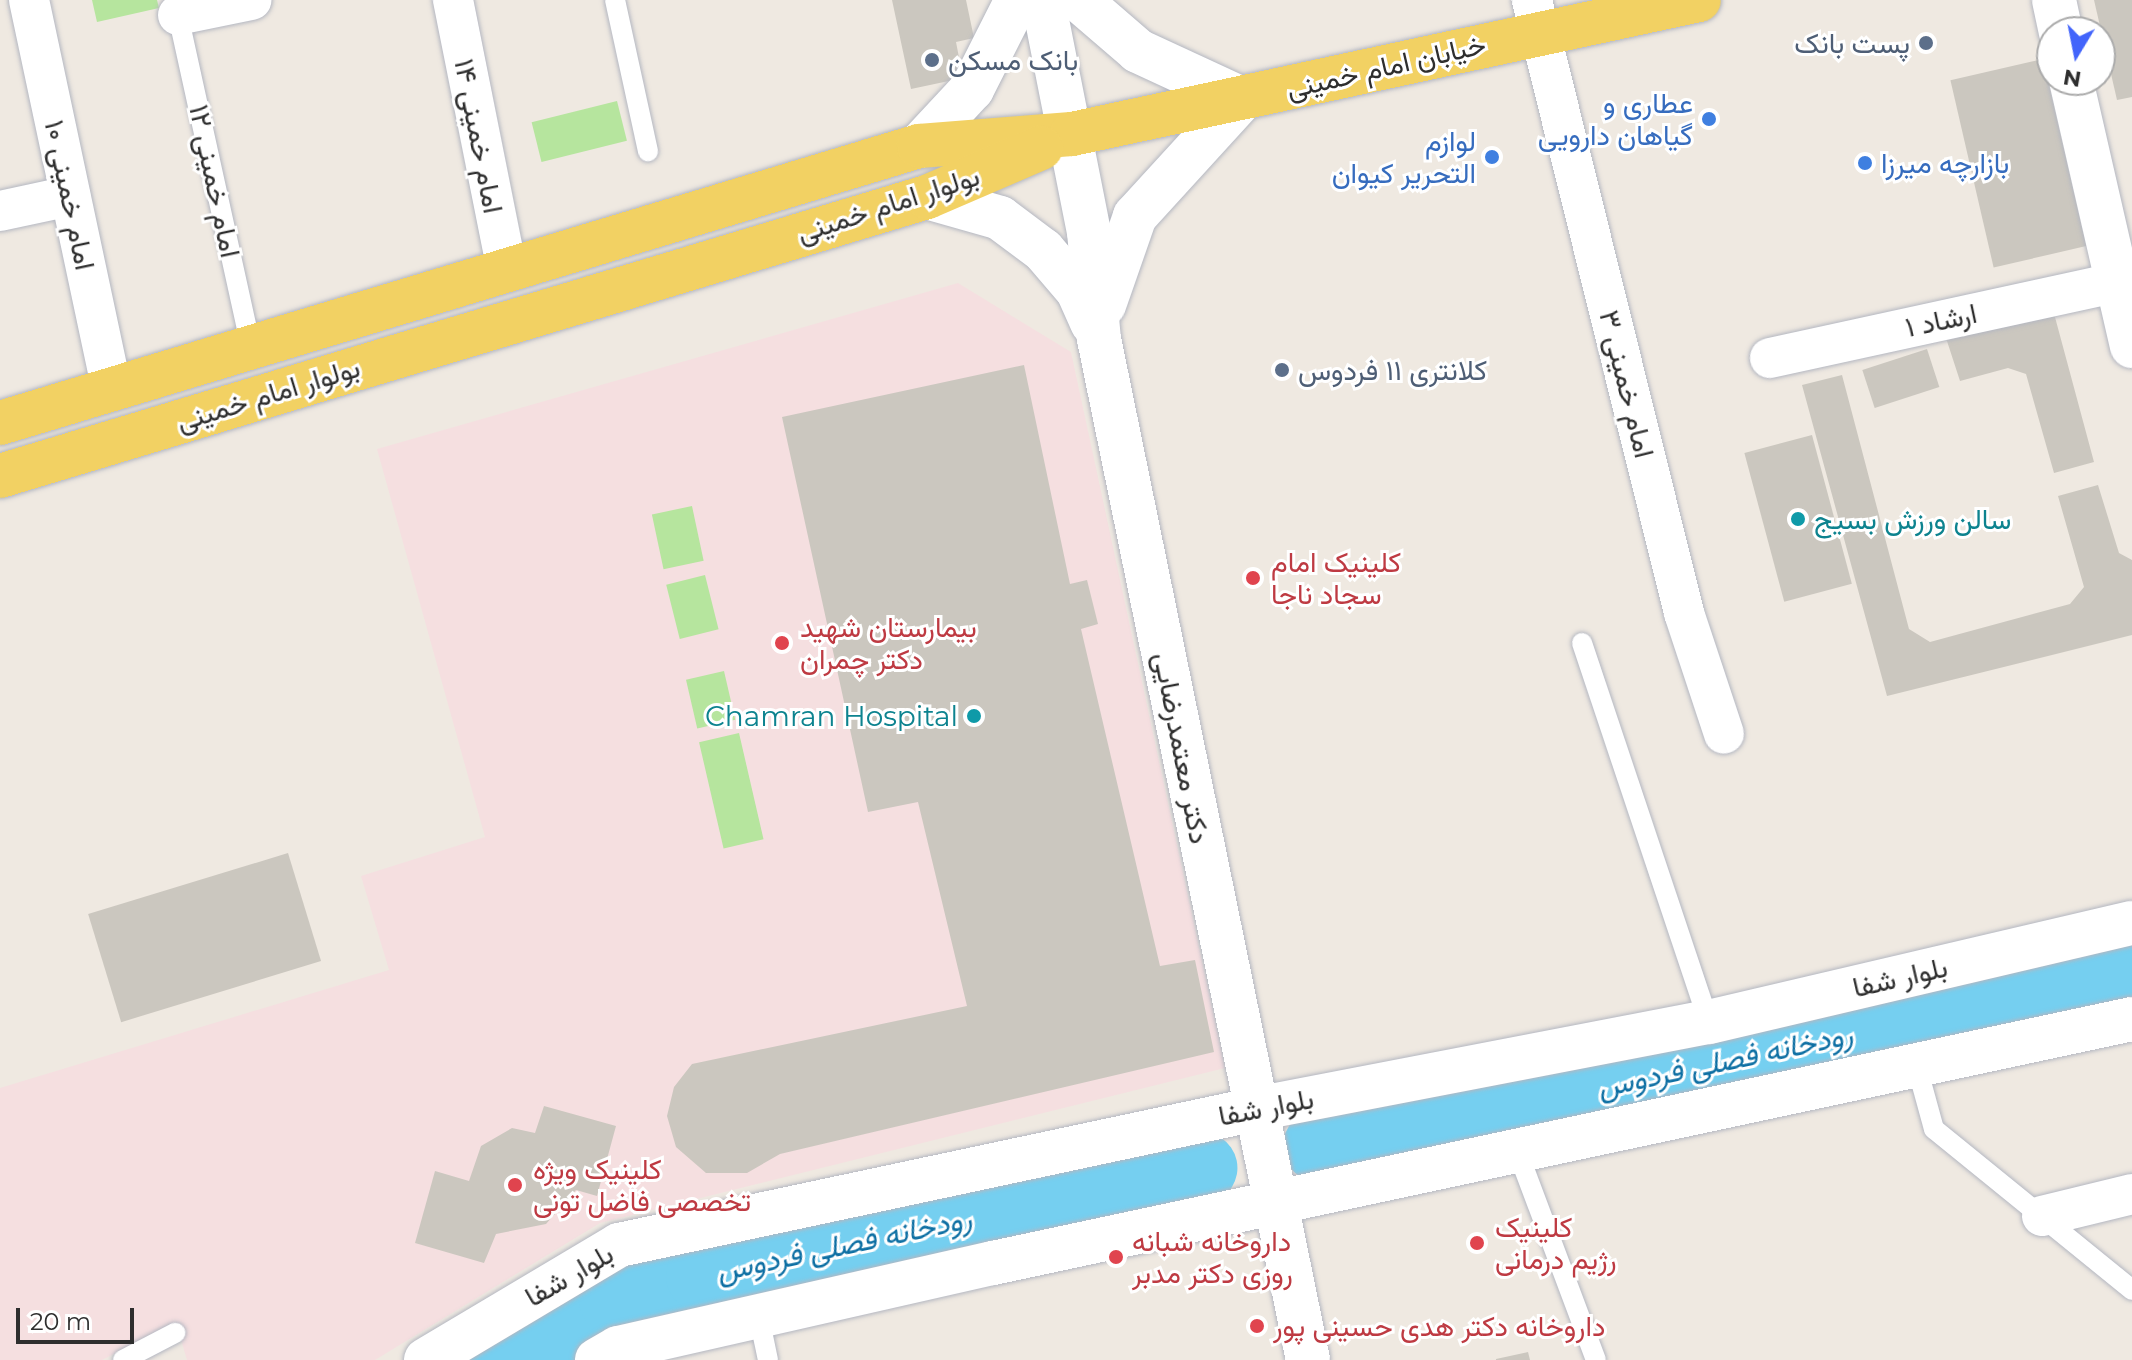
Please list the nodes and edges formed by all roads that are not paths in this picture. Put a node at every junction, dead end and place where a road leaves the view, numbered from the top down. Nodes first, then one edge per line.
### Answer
1 (29, 0) edge
2 (251, 0) edge
3 (453, 0) edge
4 (615, 0) edge
5 (1017, 0) edge
6 (1043, 0) edge
7 (1079, 0) edge
8 (1699, 0) edge
9 (178, 15) joint
10 (1535, 16) edge
11 (2075, 96) edge
12 (1242, 99) junction
13 (1072, 134) junction
14 (919, 146) junction
15 (648, 151) dead end
16 (70, 196) junction
17 (927, 197) junction
18 (0, 211) edge
19 (695, 214) junction
20 (706, 261) junction
21 (507, 271) junction
22 (2123, 281) edge
23 (1099, 339) junction
24 (2132, 346) edge
25 (251, 347) junction
26 (1770, 358) dead end
27 (112, 390) junction
28 (0, 423) edge
29 (0, 476) edge
30 (1582, 643) dead end
31 (1724, 734) dead end
32 (2132, 923) edge
33 (2132, 1019) edge
34 (1709, 1022) junction
35 (1917, 1067) junction
36 (1256, 1109) junction
37 (1517, 1150) junction
38 (2132, 1194) edge
39 (1277, 1203) junction
40 (2042, 1216) junction
41 (2132, 1290) edge
42 (759, 1317) junction
43 (175, 1333) dead end
44 (123, 1360) edge
45 (426, 1360) edge
46 (597, 1360) edge
47 (768, 1360) edge
48 (1308, 1360) edge
49 (1596, 1360) edge

1 - 16 street, امام خمینی ۱۰
2 - 9 street
3 - 21 street, امام خمینی ۱۴
4 - 15 lane
5 - 14 street
6 - 13 street, دکتر معتمد‌رضایی
7 - 12 street
8 - 10 main road, خیابان امام خمینی
9 - 25 lane, امام خمینی ۱۲
10 - 12 main road, خیابان امام خمینی
10 - 31 street, امام خمینی ۳
11 - 22 street
12 - 13 main road, خیابان امام خمینی
12 - 23 street
13 - 14 main road, بولوار امام خمینی
13 - 17 main road, بولوار امام خمینی
13 - 23 street, دکتر معتمد‌رضایی
14 - 19 main road, بولوار امام خمینی
16 - 18 street
16 - 27 street, امام خمینی ۱۰
17 - 20 main road, بولوار امام خمینی
17 - 23 street
19 - 20 main road
19 - 21 main road, بولوار امام خمینی
20 - 29 main road, بولوار امام خمینی
21 - 25 main road, بولوار امام خمینی
22 - 24 street
22 - 26 street, ارشاد ۱
23 - 36 street, دکتر معتمد‌رضایی
25 - 27 main road, بولوار امام خمینی
27 - 28 main road, بولوار امام خمینی
30 - 34 lane
32 - 34 street, بلوار شفا
33 - 35 street
34 - 36 street, بلوار شفا
35 - 37 street
35 - 40 lane
36 - 39 street, دکتر معتمد‌رضایی
36 - 45 street, بلوار شفا
37 - 39 street
37 - 49 lane
38 - 40 street
39 - 42 street
39 - 48 street, دکتر معتمد‌رضایی
40 - 41 lane
42 - 46 street
42 - 47 lane
43 - 44 lane

